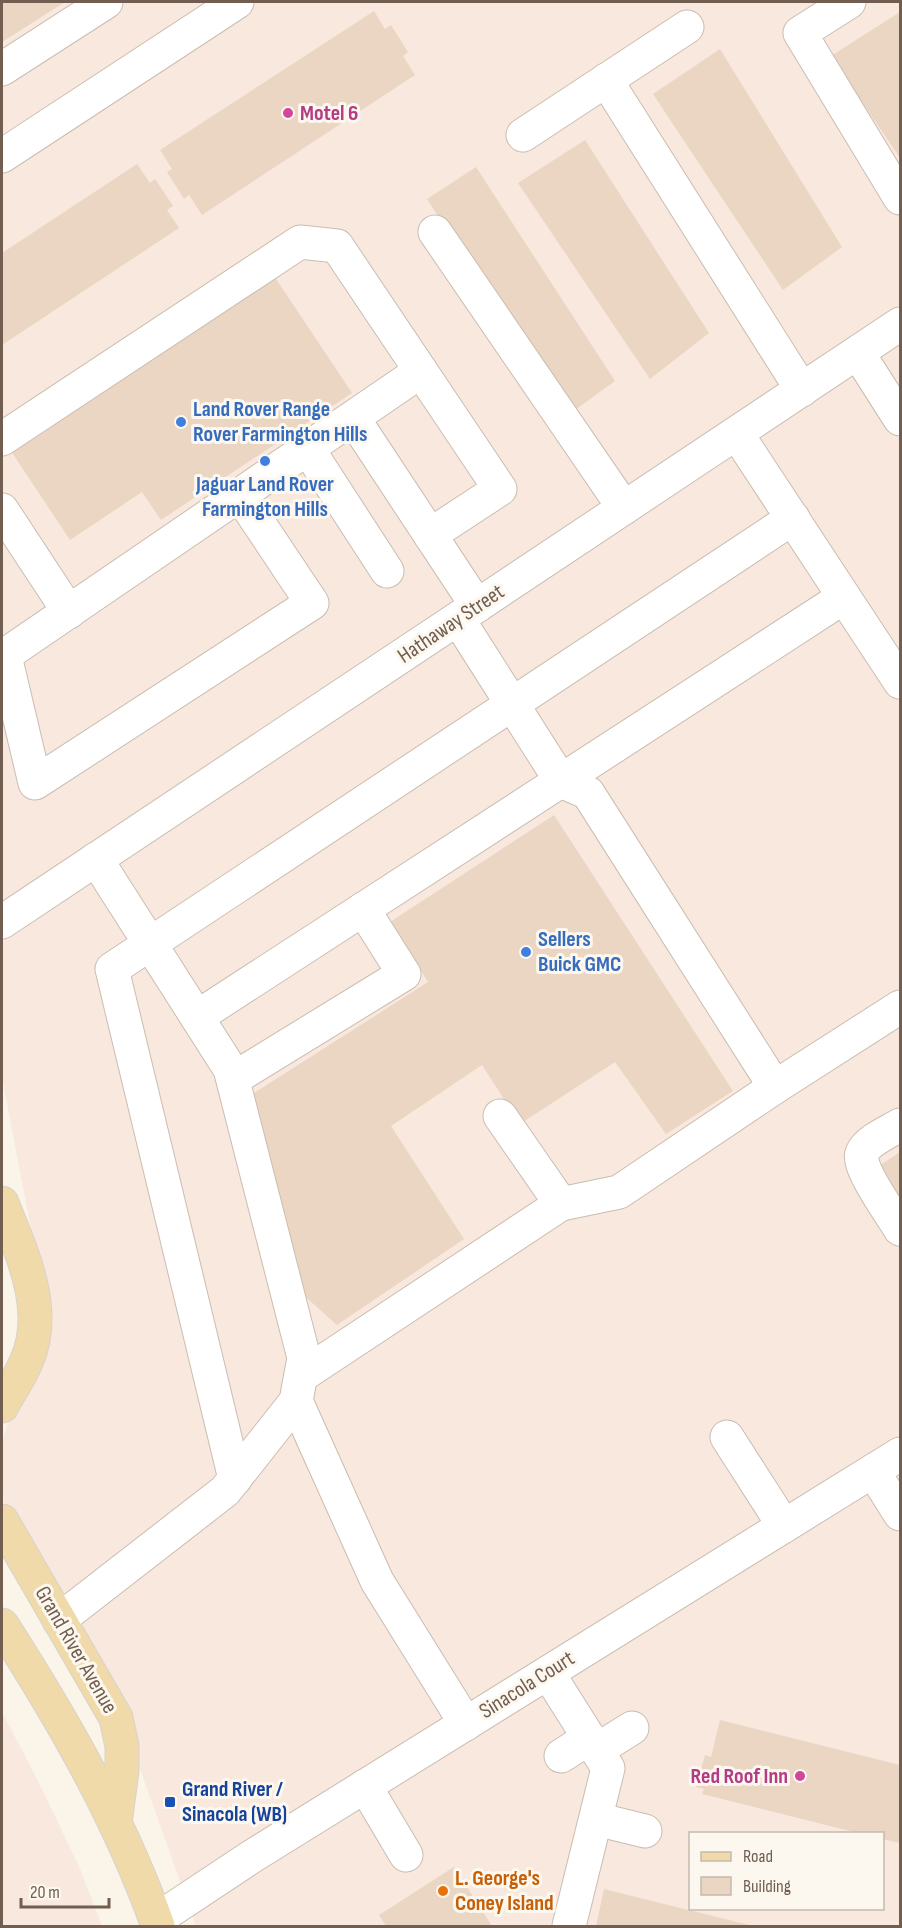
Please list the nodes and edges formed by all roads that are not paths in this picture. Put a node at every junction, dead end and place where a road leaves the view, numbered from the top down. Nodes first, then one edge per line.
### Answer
1 (106, 2) edge
2 (237, 2) edge
3 (849, 2) edge
4 (687, 27) dead end
5 (2, 69) edge
6 (606, 80) junction
7 (523, 135) dead end
8 (2, 156) edge
9 (900, 198) edge
10 (435, 232) dead end
11 (900, 324) edge
12 (858, 353) junction
13 (421, 371) junction
14 (802, 390) junction
15 (353, 418) junction
16 (900, 419) edge
17 (737, 434) junction
18 (2, 439) edge
19 (308, 449) junction
20 (240, 495) junction
21 (624, 508) junction
22 (2, 510) edge
23 (793, 518) junction
24 (430, 535) junction
25 (387, 571) dead end
26 (844, 597) junction
27 (69, 612) junction
28 (468, 613) junction
29 (3, 656) edge
30 (900, 682) edge
31 (512, 704) junction
32 (561, 781) junction
33 (96, 859) junction
34 (363, 909) junction
35 (2, 922) edge
36 (151, 945) junction
37 (900, 1006) edge
38 (197, 1017) junction
39 (233, 1079) junction
40 (775, 1087) junction
41 (500, 1116) dead end
42 (900, 1125) edge
43 (2, 1203) edge
44 (561, 1204) junction
45 (900, 1229) edge
46 (299, 1389) junction
47 (2, 1406) edge
48 (727, 1437) dead end
49 (900, 1454) edge
50 (873, 1471) junction
51 (235, 1479) junction
52 (900, 1514) edge
53 (2, 1521) edge
54 (784, 1526) junction
55 (59, 1620) junction
56 (2, 1625) edge
57 (548, 1673) junction
58 (465, 1724) junction
59 (632, 1728) dead end
60 (593, 1744) junction
61 (561, 1756) dead end
62 (365, 1786) junction
63 (596, 1819) junction
64 (115, 1823) junction
65 (645, 1831) dead end
66 (406, 1855) dead end
67 (157, 1924) edge
68 (569, 1926) edge

1 - 5 street
2 - 8 street
3 - 9 street
4 - 6 street
6 - 7 street
6 - 14 street
10 - 21 street
11 - 12 street, Hathaway Street
12 - 14 street, Hathaway Street
12 - 16 street
13 - 15 street
13 - 18 street
13 - 24 street
14 - 17 street, Hathaway Street
15 - 19 street
15 - 24 street
17 - 21 street, Hathaway Street
17 - 23 street
19 - 20 street
19 - 25 street
20 - 27 street
20 - 29 street
21 - 28 street, Hathaway Street
22 - 27 street
23 - 26 street
23 - 31 street
24 - 28 street
26 - 30 street
26 - 32 street
27 - 29 street
28 - 31 street
28 - 33 street, Hathaway Street
31 - 32 street
31 - 36 street
32 - 34 street
32 - 40 street
33 - 35 street, Hathaway Street
33 - 36 street
34 - 38 street
34 - 39 street
36 - 38 street
36 - 51 street
37 - 40 street
38 - 39 street
39 - 46 street
40 - 44 street
41 - 44 street
42 - 45 street
43 - 47 main road
44 - 46 street
46 - 51 street
46 - 58 street
48 - 54 street
49 - 50 street, Sinacola Court
50 - 52 street
50 - 54 street, Sinacola Court
51 - 55 street
53 - 55 main road, Grand River Avenue
54 - 57 street, Sinacola Court
55 - 64 main road, Grand River Avenue
56 - 64 main road
57 - 58 street, Sinacola Court
57 - 60 street
58 - 62 street, Sinacola Court
59 - 60 street
60 - 61 street
60 - 63 street
62 - 66 street
62 - 67 street, Sinacola Court
63 - 65 street
63 - 68 street
64 - 67 main road

